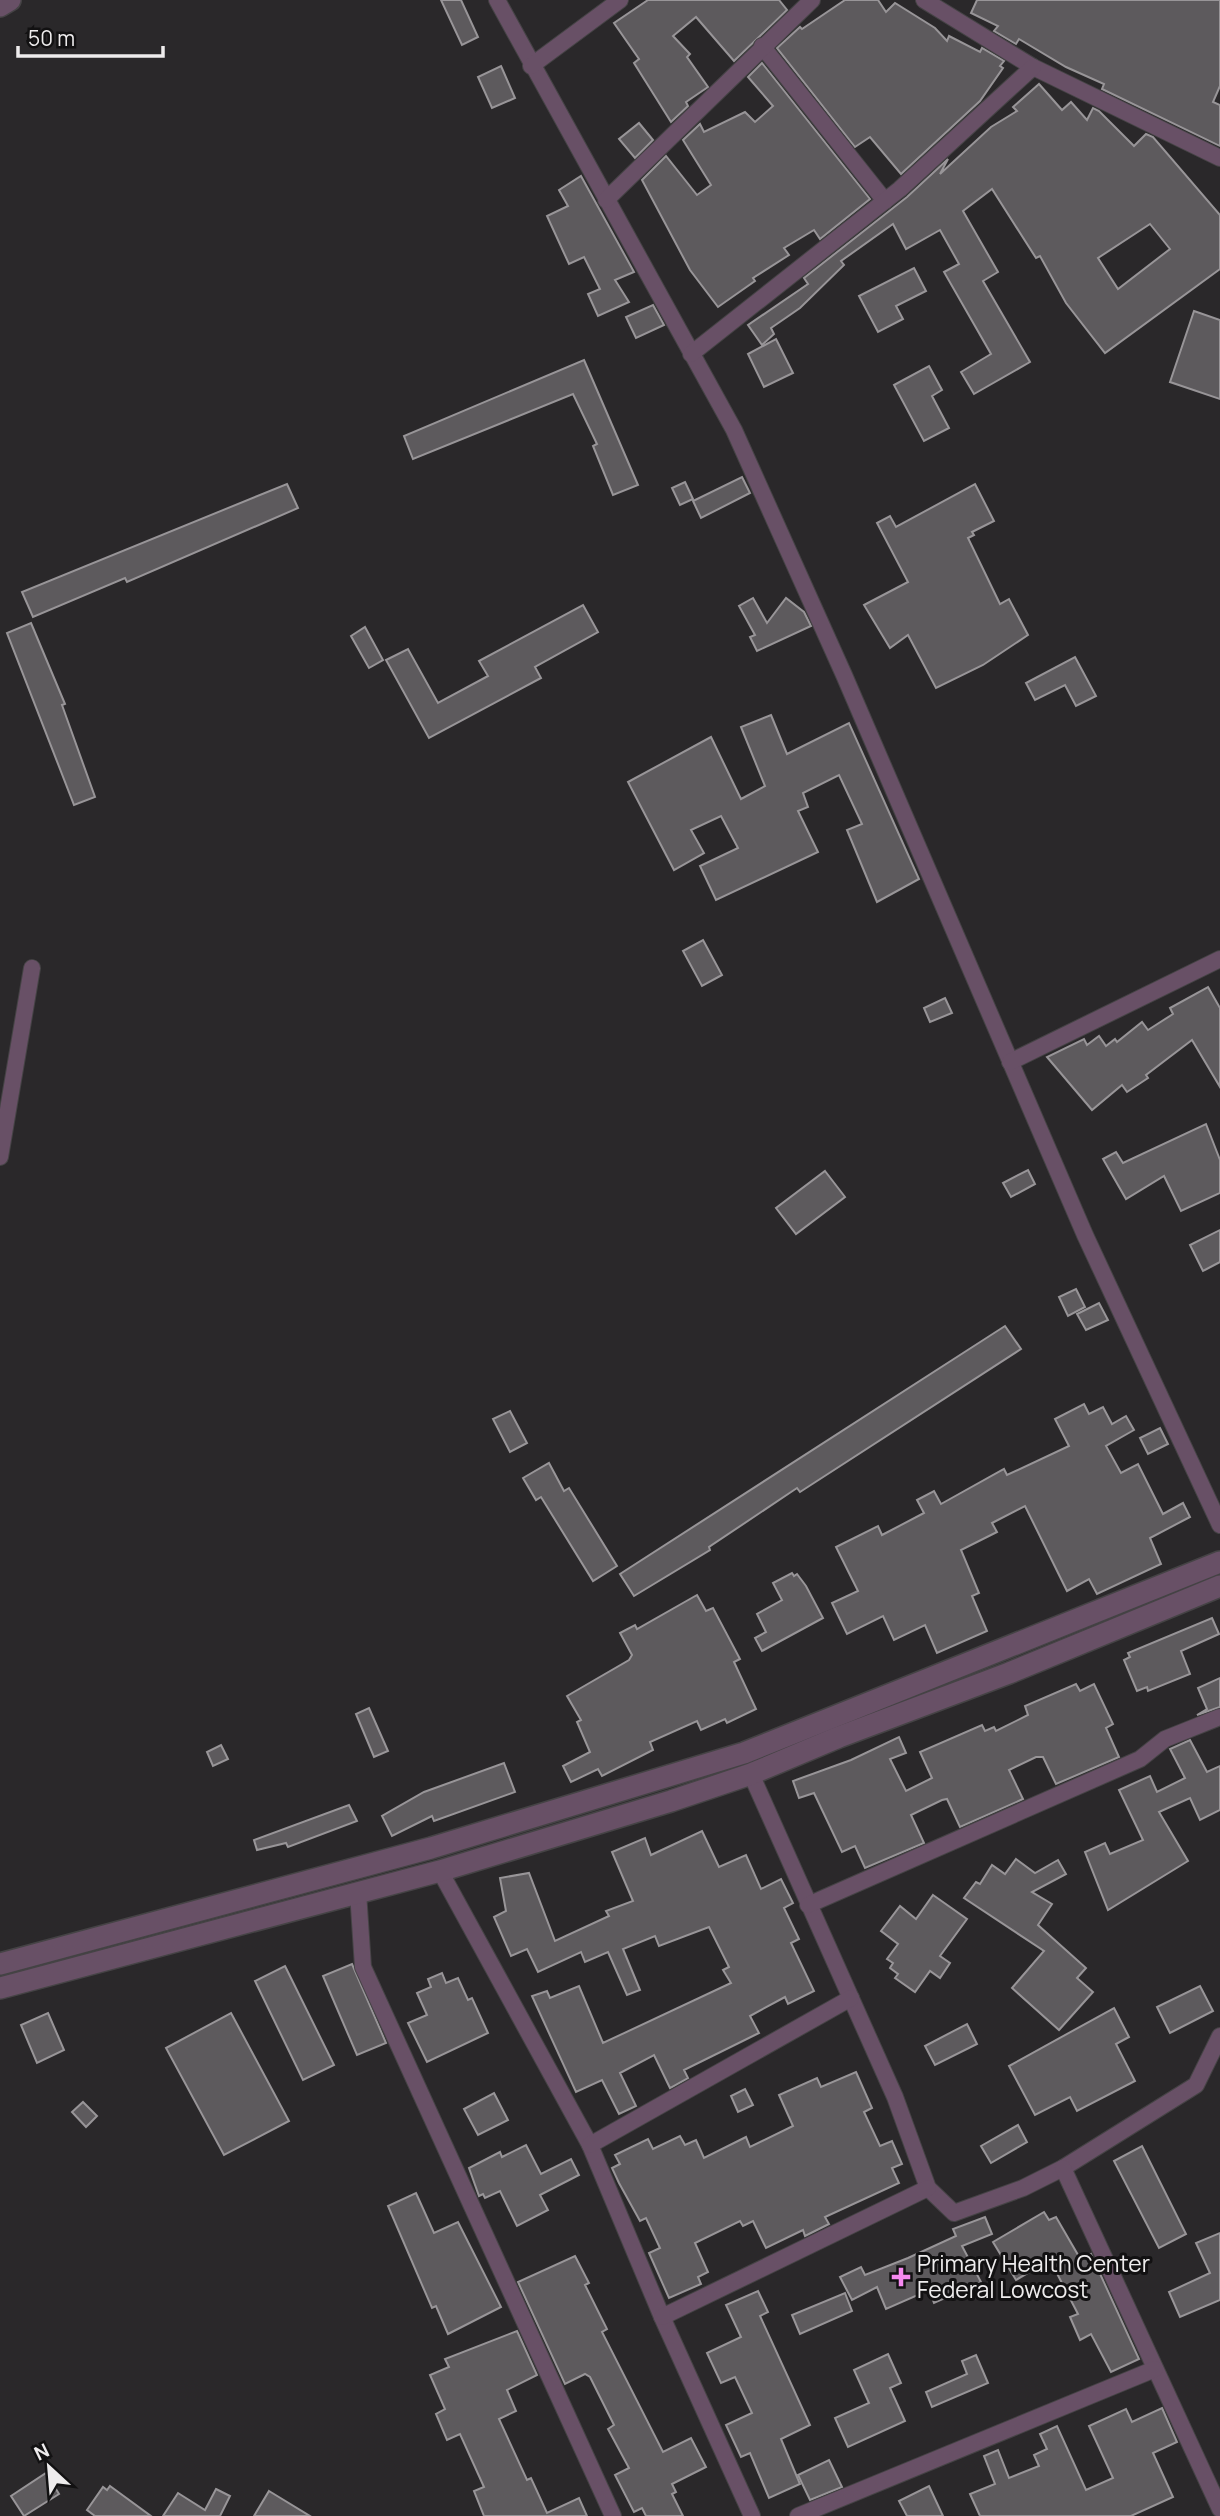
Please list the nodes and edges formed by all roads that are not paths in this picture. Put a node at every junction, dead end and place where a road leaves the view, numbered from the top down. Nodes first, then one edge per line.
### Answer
1 (10, 0) edge
2 (497, 0) edge
3 (620, 0) edge
4 (812, 0) edge
5 (924, 0) edge
6 (0, 6) edge
7 (762, 46) junction
8 (531, 66) junction
9 (1033, 67) junction
10 (1220, 158) edge
11 (606, 200) junction
12 (885, 201) junction
13 (691, 354) junction
14 (1220, 959) edge
15 (32, 968) dead end
16 (1010, 1062) junction
17 (0, 1157) edge
18 (1220, 1525) edge
19 (1220, 1562) edge
20 (1220, 1586) edge
21 (1220, 1717) edge
22 (751, 1774) junction
23 (440, 1871) junction
24 (358, 1892) junction
25 (808, 1905) junction
26 (0, 1964) edge
27 (0, 1989) edge
28 (851, 1998) junction
29 (1220, 2036) edge
30 (590, 2145) junction
31 (1063, 2168) junction
32 (928, 2189) junction
33 (662, 2317) junction
34 (1156, 2369) junction
35 (1220, 2510) edge
36 (613, 2516) edge
37 (752, 2516) edge
38 (798, 2516) edge

1 - 6 street
2 - 8 street
3 - 8 street
4 - 7 street
5 - 9 street
7 - 11 street
7 - 12 street
8 - 11 street
9 - 10 street
9 - 12 street
11 - 13 street
12 - 13 street
13 - 16 street
14 - 16 street
15 - 17 street
16 - 18 street
19 - 26 street
20 - 22 street
21 - 25 street
22 - 23 street
22 - 25 street
23 - 24 street
23 - 30 street
24 - 27 street
24 - 36 street
25 - 28 street
28 - 30 street
28 - 32 street
29 - 31 street
30 - 33 street
31 - 32 street
31 - 34 street
32 - 33 street
33 - 37 street
34 - 35 street
34 - 38 street

